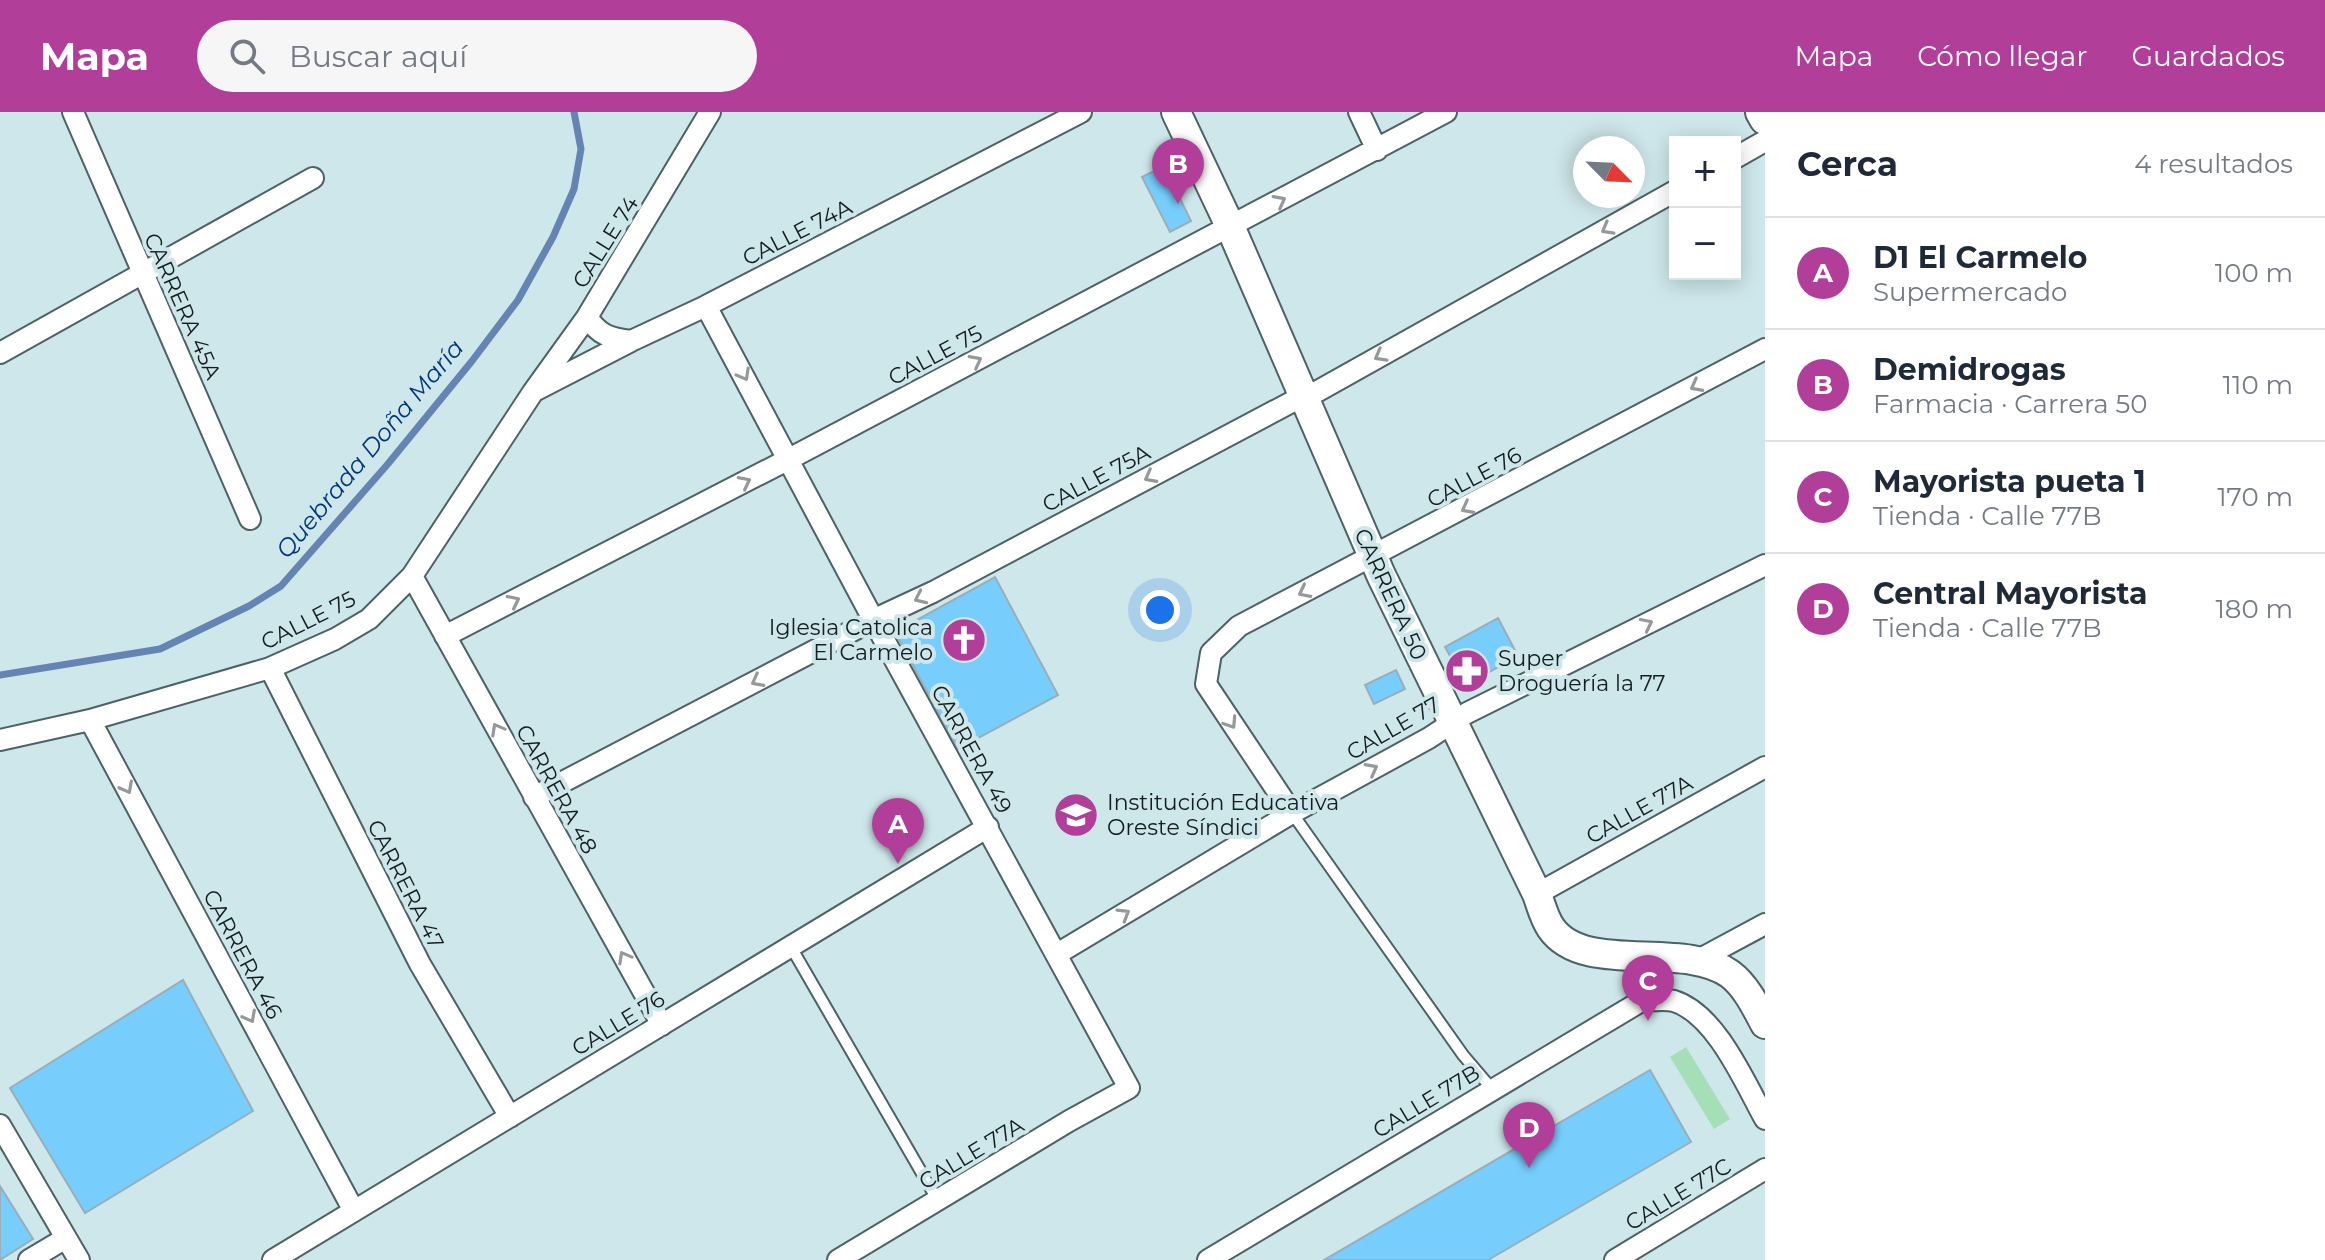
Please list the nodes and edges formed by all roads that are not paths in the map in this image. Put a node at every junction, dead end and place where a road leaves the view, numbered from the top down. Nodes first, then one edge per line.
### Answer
1 (73, 112) edge
2 (710, 112) edge
3 (1081, 112) edge
4 (1176, 112) edge
5 (1359, 112) edge
6 (1446, 112) edge
7 (1761, 112) edge
8 (1765, 119) edge
9 (1765, 141) edge
10 (1377, 150) junction
11 (1741, 155) edge
12 (313, 178) dead end
13 (1669, 194) edge
14 (1230, 226) junction
15 (143, 273) junction
16 (706, 306) junction
17 (587, 317) junction
18 (631, 341) junction
19 (1765, 349) edge
20 (0, 353) edge
21 (533, 392) junction
22 (1303, 396) junction
23 (789, 459) junction
24 (250, 519) dead end
25 (1374, 557) junction
26 (1765, 565) edge
27 (412, 576) junction
28 (875, 619) junction
29 (445, 636) junction
30 (270, 668) junction
31 (90, 720) junction
32 (1453, 723) junction
33 (0, 740) edge
34 (1765, 767) edge
35 (534, 797) junction
36 (1292, 813) junction
37 (988, 827) junction
38 (1537, 894) junction
39 (1765, 924) edge
40 (790, 946) junction
41 (1057, 954) junction
42 (1700, 959) junction
43 (1765, 1024) edge
44 (662, 1025) junction
45 (1129, 1088) joint
46 (1492, 1089) junction
47 (510, 1117) junction
48 (1765, 1119) edge
49 (0, 1125) edge
50 (1765, 1169) edge
51 (938, 1201) junction
52 (354, 1211) junction
53 (66, 1238) junction
54 (29, 1260) edge
55 (79, 1260) edge
56 (273, 1260) edge
57 (838, 1260) edge
58 (1208, 1260) edge
59 (1615, 1260) edge

1 - 15 street, CARRERA 45A
2 - 17 street, CALLE 74
3 - 16 street, CALLE 74A
4 - 14 street, CARRERA 50
5 - 10 street
6 - 10 street, CALLE 75
7 - 8 main road
9 - 11 street
14 -> 10 street, CALLE 75
12 - 15 street
13 -> 22 street, CALLE 75A
14 - 22 street, CARRERA 50
23 -> 14 street, CALLE 75
15 - 20 street
15 - 24 street, CARRERA 45A
16 - 18 street, CALLE 74A
16 -> 23 street, CARRERA 49
17 - 18 street
17 - 21 street, CALLE 74
18 - 21 street, CALLE 74A
19 -> 25 street, CALLE 76
21 - 27 street, CALLE 75
22 - 25 street, CARRERA 50
22 -> 28 street, CALLE 75A
23 - 28 street, CARRERA 49
29 -> 23 street, CALLE 75
25 - 32 street, CARRERA 50
25 -> 36 street, CALLE 76
32 -> 26 street, CALLE 77
27 - 29 street, CARRERA 48
27 - 30 street, CALLE 75
28 -> 35 street, CALLE 75A
28 - 37 street, CARRERA 49
35 -> 29 street, CARRERA 48
30 - 31 street, CALLE 75
30 - 47 street, CARRERA 47
31 - 33 street, CALLE 75
31 -> 52 street, CARRERA 46
36 -> 32 street, CALLE 77
32 - 38 street, CARRERA 50
34 - 38 street, CALLE 77A
44 -> 35 street, CARRERA 48
41 -> 36 street, CALLE 77
36 - 46 lane
37 - 40 street, CALLE 76
37 - 41 street, CARRERA 49
38 - 42 street, CARRERA 50
39 - 42 street
40 - 44 street, CALLE 76
40 - 51 lane
41 - 45 street, CARRERA 49
42 - 43 street
44 - 47 street, CALLE 76
45 - 51 street, CALLE 77A
46 - 48 street, CALLE 77B
46 - 58 street, CALLE 77B
47 - 52 street, CALLE 76
49 - 53 street
50 - 59 street, CALLE 77C
51 - 57 street, CALLE 77A
52 - 56 street, CALLE 76
53 - 54 street
53 - 55 street

